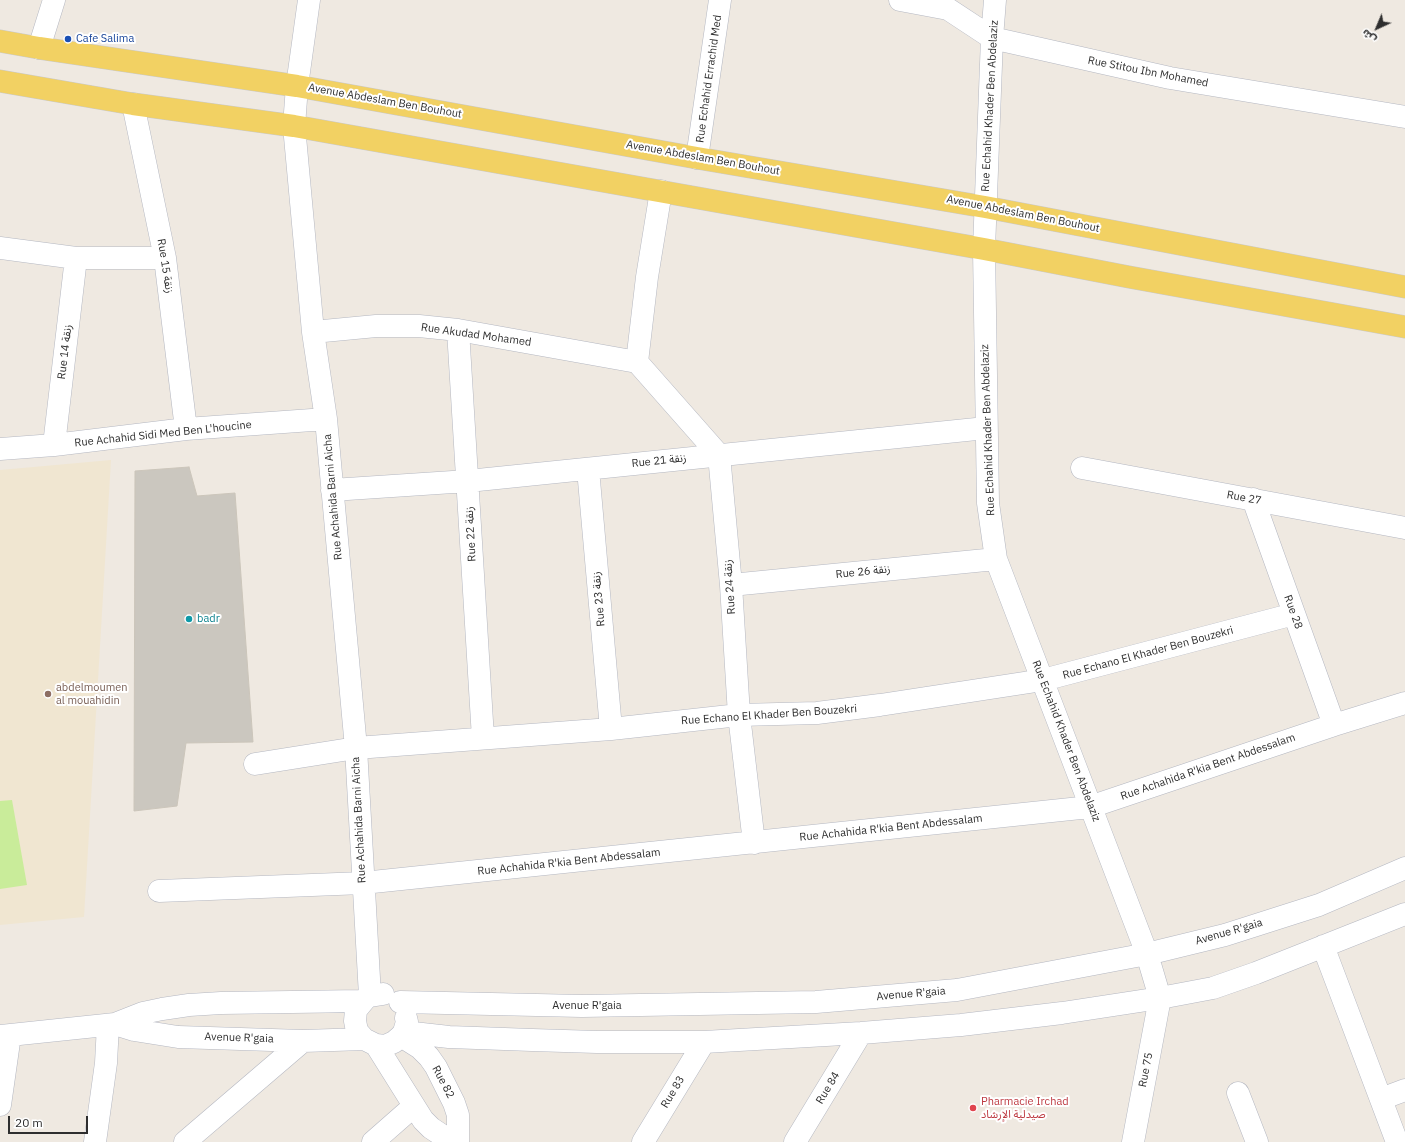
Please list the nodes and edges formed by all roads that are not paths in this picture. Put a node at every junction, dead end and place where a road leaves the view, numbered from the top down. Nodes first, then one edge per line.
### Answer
1 (54, 0) edge
2 (309, 0) edge
3 (720, 0) edge
4 (900, 0) edge
5 (996, 0) edge
6 (992, 38) junction
7 (0, 41) edge
8 (39, 48) junction
9 (0, 81) edge
10 (297, 86) junction
11 (133, 104) junction
12 (1405, 117) edge
13 (294, 126) junction
14 (697, 158) junction
15 (661, 191) junction
16 (985, 207) junction
17 (0, 248) edge
18 (984, 249) junction
19 (76, 258) junction
20 (165, 258) junction
21 (1405, 287) edge
22 (1405, 327) edge
23 (458, 330) junction
24 (313, 332) junction
25 (637, 362) junction
26 (326, 419) junction
27 (986, 428) junction
28 (186, 429) junction
29 (54, 445) junction
30 (0, 449) edge
31 (719, 455) junction
32 (1082, 468) dead end
33 (588, 469) junction
34 (468, 481) junction
35 (332, 490) junction
36 (1253, 499) junction
37 (1405, 528) edge
38 (996, 559) junction
39 (730, 585) junction
40 (1294, 614) junction
41 (1043, 680) junction
42 (1405, 703) edge
43 (739, 715) junction
44 (1334, 725) junction
45 (611, 729) junction
46 (483, 738) junction
47 (356, 748) junction
48 (255, 764) dead end
49 (1090, 807) junction
50 (754, 843) junction
51 (1405, 868) edge
52 (363, 883) junction
53 (159, 891) dead end
54 (1405, 914) edge
55 (1323, 946) junction
56 (1147, 954) junction
57 (1160, 998) junction
58 (366, 999) junction
59 (400, 1002) junction
60 (112, 1025) junction
61 (861, 1033) junction
62 (403, 1034) junction
63 (5, 1035) edge
64 (303, 1041) junction
65 (370, 1042) junction
66 (704, 1042) junction
67 (1405, 1090) edge
68 (1238, 1093) dead end
69 (1381, 1099) junction
70 (0, 1105) edge
71 (414, 1106) junction
72 (95, 1142) edge
73 (185, 1142) edge
74 (373, 1142) edge
75 (452, 1142) edge
76 (458, 1142) edge
77 (643, 1142) edge
78 (796, 1142) edge
79 (1132, 1142) edge
80 (1257, 1142) edge
81 (1397, 1142) edge

1 - 8 street
2 - 10 street, Rue Achahida Barni Aicha
3 - 14 street, Rue Echahid Errachid Med
4 - 6 street, Rue Stitou Ibn Mohamed
5 - 6 street, Rue Echahid Khader Ben Abdelaziz
6 - 12 street, Rue Stitou Ibn Mohamed
6 - 16 street, Rue Echahid Khader Ben Abdelaziz
7 - 8 main road, Avenue Abdeslam Ben Bouhout
8 - 10 main road, Avenue Abdeslam Ben Bouhout
9 - 11 main road
10 - 13 street, Rue Achahida Barni Aicha
10 - 14 main road, Avenue Abdeslam Ben Bouhout
11 - 13 main road
11 - 20 street, Rue 15 زنقة
13 - 15 main road
13 - 24 street, Rue Achahida Barni Aicha
14 - 16 main road, Avenue Abdeslam Ben Bouhout
15 - 18 main road
15 - 25 street
16 - 18 street, Rue Echahid Khader Ben Abdelaziz
16 - 21 main road, Avenue Abdeslam Ben Bouhout
17 - 19 street
18 - 22 main road
18 - 27 street, Rue Echahid Khader Ben Abdelaziz
19 - 20 street
19 - 29 street, Rue 14 زنقة
20 - 28 street, Rue 15 زنقة
23 - 24 street, Rue Akudad Mohamed
23 - 25 street, Rue Akudad Mohamed
23 - 34 street, Rue 22 زنقة
24 - 26 street, Rue Achahida Barni Aicha
25 - 31 street
26 - 28 street, Rue Achahid Sidi Med Ben L'houcine
26 - 35 street, Rue Achahida Barni Aicha
27 - 31 street, Rue 21 زنقة
27 - 38 street, Rue Echahid Khader Ben Abdelaziz
28 - 29 street, Rue Achahid Sidi Med Ben L'houcine
29 - 30 street, Rue Achahid Sidi Med Ben L'houcine
31 - 33 street, Rue 21 زنقة
31 - 39 street, Rue 24 زنقة
32 - 36 street, Rue 27
33 - 34 street, Rue 21 زنقة
33 - 45 street, Rue 23 زنقة
34 - 35 street, Rue 21 زنقة
34 - 46 street, Rue 22 زنقة
35 - 47 street, Rue Achahida Barni Aicha
36 - 37 street, Rue 27
36 - 40 street, Rue 28
38 - 39 street, Rue 26 زنقة
38 - 41 street, Rue Echahid Khader Ben Abdelaziz
39 - 43 street, Rue 24 زنقة
40 - 41 street, Rue Echano El Khader Ben Bouzekri
40 - 44 street, Rue 28
41 - 43 street, Rue Echano El Khader Ben Bouzekri
41 - 49 street, Rue Echahid Khader Ben Abdelaziz
42 - 44 street, Rue Achahida R'kia Bent Abdessalam
43 - 45 street, Rue Echano El Khader Ben Bouzekri
43 - 50 street, Rue 24 زنقة
44 - 49 street, Rue Achahida R'kia Bent Abdessalam
45 - 46 street, Rue Echano El Khader Ben Bouzekri
46 - 47 street, Rue Echano El Khader Ben Bouzekri
47 - 48 street, Rue Echano El Khader Ben Bouzekri
47 - 52 street, Rue Achahida Barni Aicha
49 - 50 street, Rue Achahida R'kia Bent Abdessalam
49 - 56 street, Rue Echahid Khader Ben Abdelaziz
50 - 52 street, Rue Achahida R'kia Bent Abdessalam
51 - 56 street, Avenue R'gaia
52 - 53 street, Rue Achahida R'kia Bent Abdessalam
52 - 58 street, Rue Achahida Barni Aicha
54 - 55 street
55 - 57 street
55 - 69 street
56 - 57 street, Rue Echahid Khader Ben Abdelaziz
56 - 59 street, Avenue R'gaia
57 - 61 street
57 - 79 street, Rue 75
58 - 59 street
58 - 60 street, Avenue R'gaia
58 - 65 street
59 - 62 street
60 - 63 street, Avenue R'gaia
60 - 64 street, Avenue R'gaia
60 - 72 street
61 - 66 street
61 - 78 street, Rue 84
62 - 65 street
62 - 66 street
62 - 76 street, Rue 82
63 - 70 street
64 - 65 street, Avenue R'gaia
64 - 73 street
65 - 71 street
66 - 77 street, Rue 83
67 - 69 street
68 - 80 street
69 - 81 street
71 - 74 street
71 - 75 street

